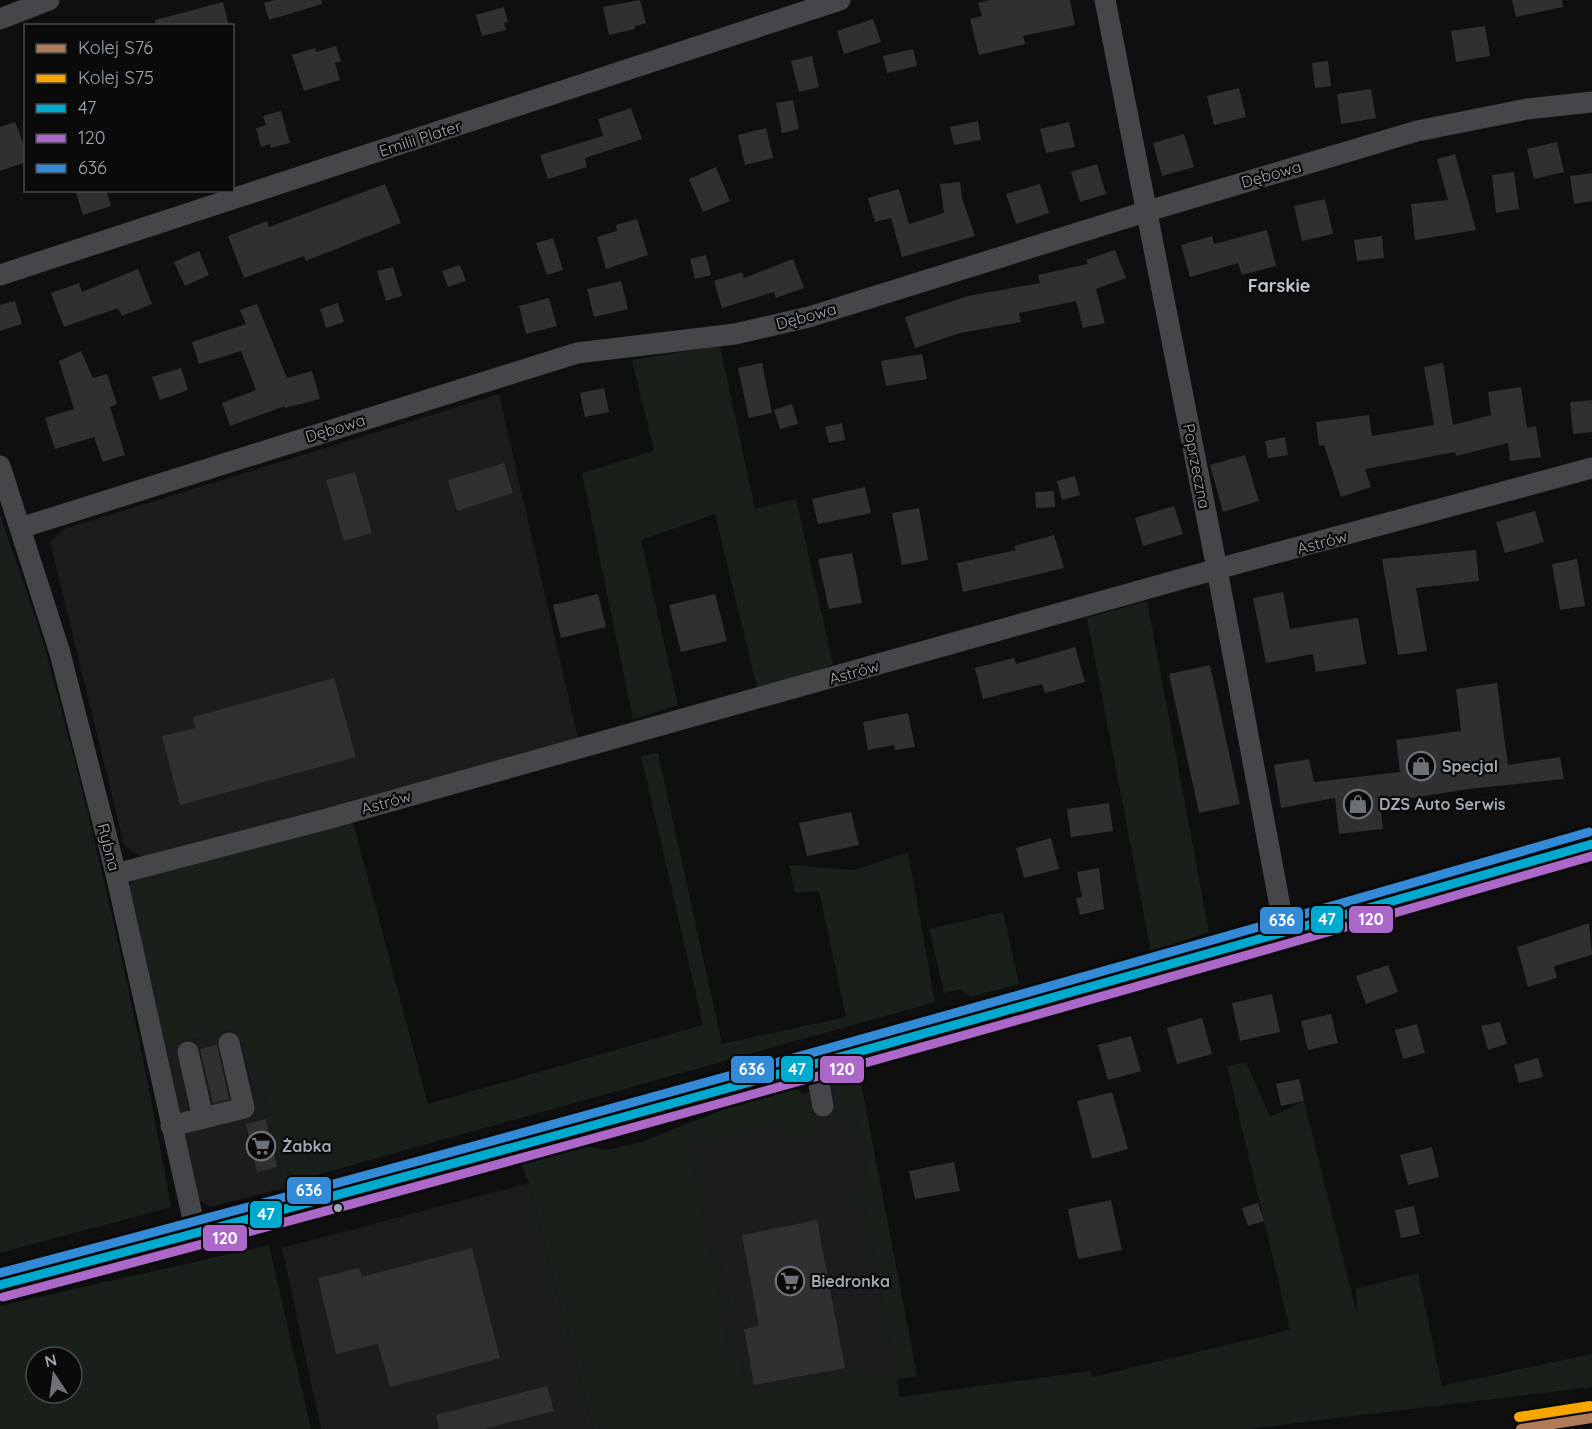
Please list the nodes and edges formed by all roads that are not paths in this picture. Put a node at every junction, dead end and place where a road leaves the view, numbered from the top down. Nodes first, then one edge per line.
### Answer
1 (49, 0) edge
2 (840, 0) edge
3 (1105, 0) edge
4 (0, 19) edge
5 (1592, 102) edge
6 (1148, 211) junction
7 (0, 275) edge
8 (0, 466) edge
9 (1592, 468) edge
10 (20, 528) junction
11 (1217, 569) junction
12 (1592, 844) edge
13 (116, 874) junction
14 (1285, 933) junction
15 (229, 1043) dead end
16 (188, 1052) dead end
17 (815, 1063) junction
18 (823, 1106) dead end
19 (203, 1118) junction
20 (171, 1126) junction
21 (196, 1233) junction
22 (0, 1285) edge

1 - 4 street
2 - 7 street, Emilii Plater
3 - 6 street, Poprzeczna
5 - 6 street, Dębowa
6 - 10 street, Dębowa
6 - 11 street, Poprzeczna
8 - 10 street, Rybna
9 - 11 street, Astrów
10 - 13 street, Rybna
11 - 13 street, Astrów
11 - 14 street, Poprzeczna
12 - 14 main road
13 - 20 street, Rybna
14 - 17 main road
15 - 19 street
16 - 19 street
17 - 18 street
17 - 21 main road
19 - 20 street
20 - 21 street, Rybna
21 - 22 main road

